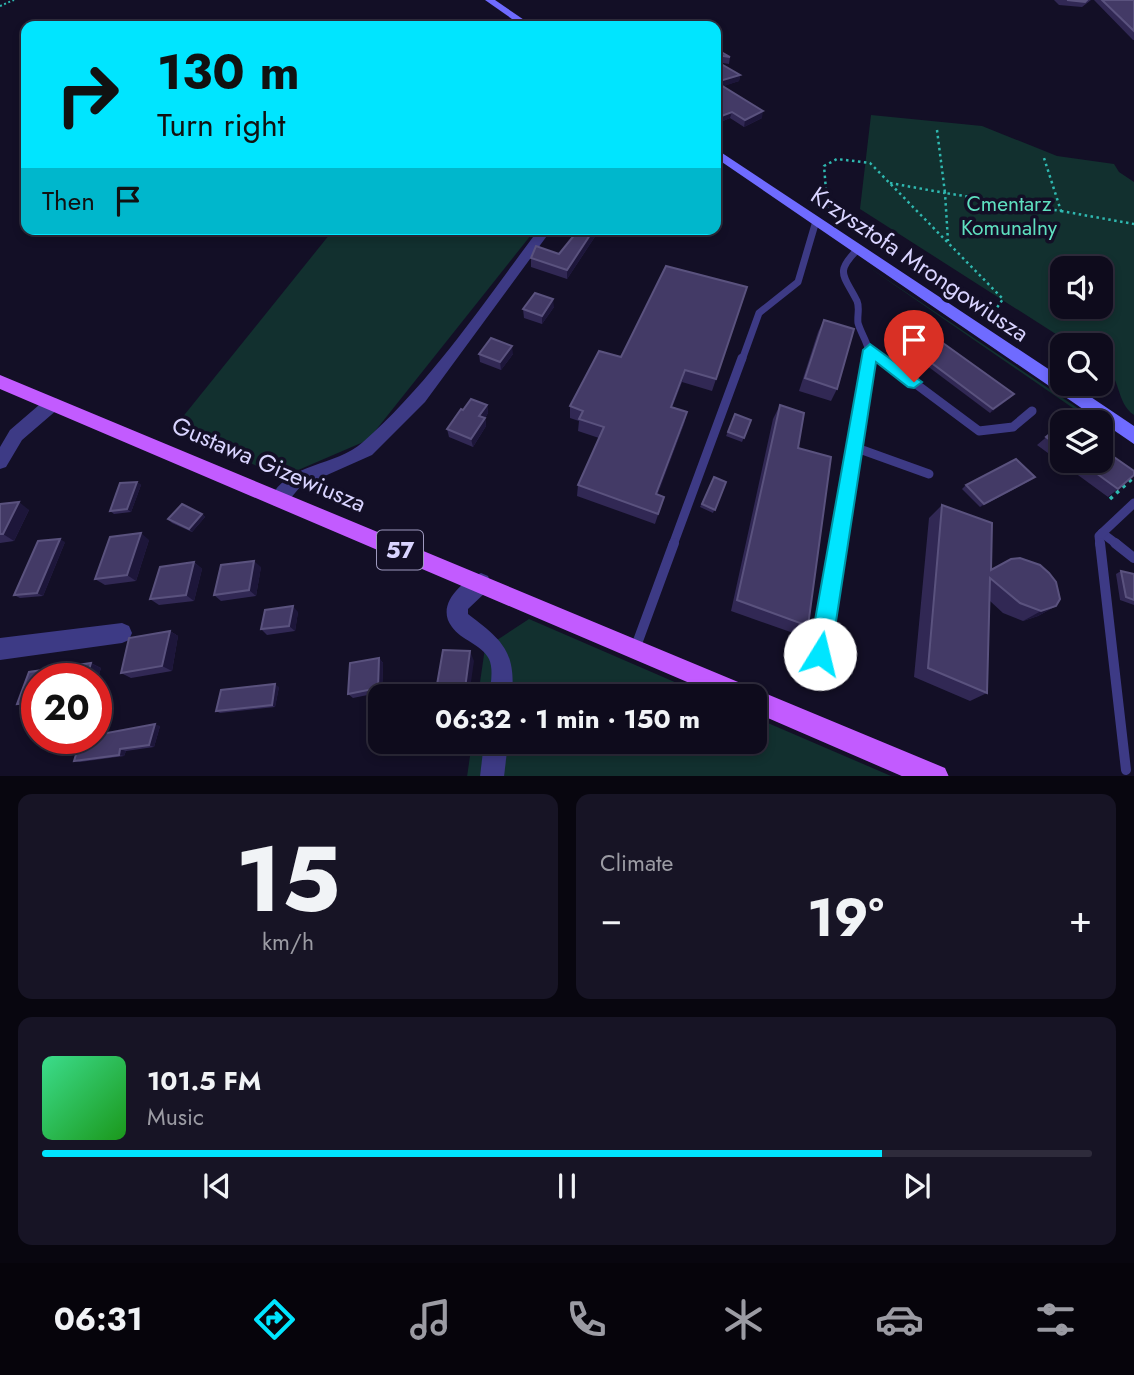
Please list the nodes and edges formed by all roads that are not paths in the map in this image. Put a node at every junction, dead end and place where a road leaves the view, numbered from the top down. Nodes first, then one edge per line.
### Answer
1 (489, 0) edge
2 (520, 21) edge
3 (721, 156) edge
4 (820, 223) junction
5 (542, 235) edge
6 (858, 249) junction
7 (870, 350) junction
8 (0, 382) edge
9 (52, 404) junction
10 (1032, 411) dead end
11 (1134, 436) edge
12 (854, 447) junction
13 (0, 463) edge
14 (929, 474) dead end
15 (278, 499) junction
16 (1134, 503) edge
17 (1102, 533) junction
18 (1134, 558) edge
19 (481, 583) junction
20 (122, 633) dead end
21 (0, 649) edge
22 (635, 649) junction
23 (820, 654) dead end
24 (501, 684) edge
25 (719, 684) edge
26 (767, 704) edge
27 (495, 754) edge
28 (1126, 770) dead end
29 (492, 776) edge
30 (936, 776) edge

1 - 2 main road
3 - 4 main road, Krzysztofa Mrongowiusza
4 - 6 main road, Krzysztofa Mrongowiusza
4 - 22 lane
5 - 15 street
6 - 7 lane
6 - 11 main road, Krzysztofa Mrongowiusza
7 - 10 lane
7 - 12 lane
8 - 9 main road, Gustawa Gizewiusza / 57
9 - 13 street
9 - 15 main road, Gustawa Gizewiusza / 57
12 - 14 lane
12 - 23 lane
15 - 19 main road, Gustawa Gizewiusza / 57
16 - 17 lane
17 - 18 lane
17 - 28 lane
19 - 22 main road, Gustawa Gizewiusza / 57
19 - 24 street
20 - 21 street
22 - 25 main road, Gustawa Gizewiusza / 57
26 - 30 main road
27 - 29 street

